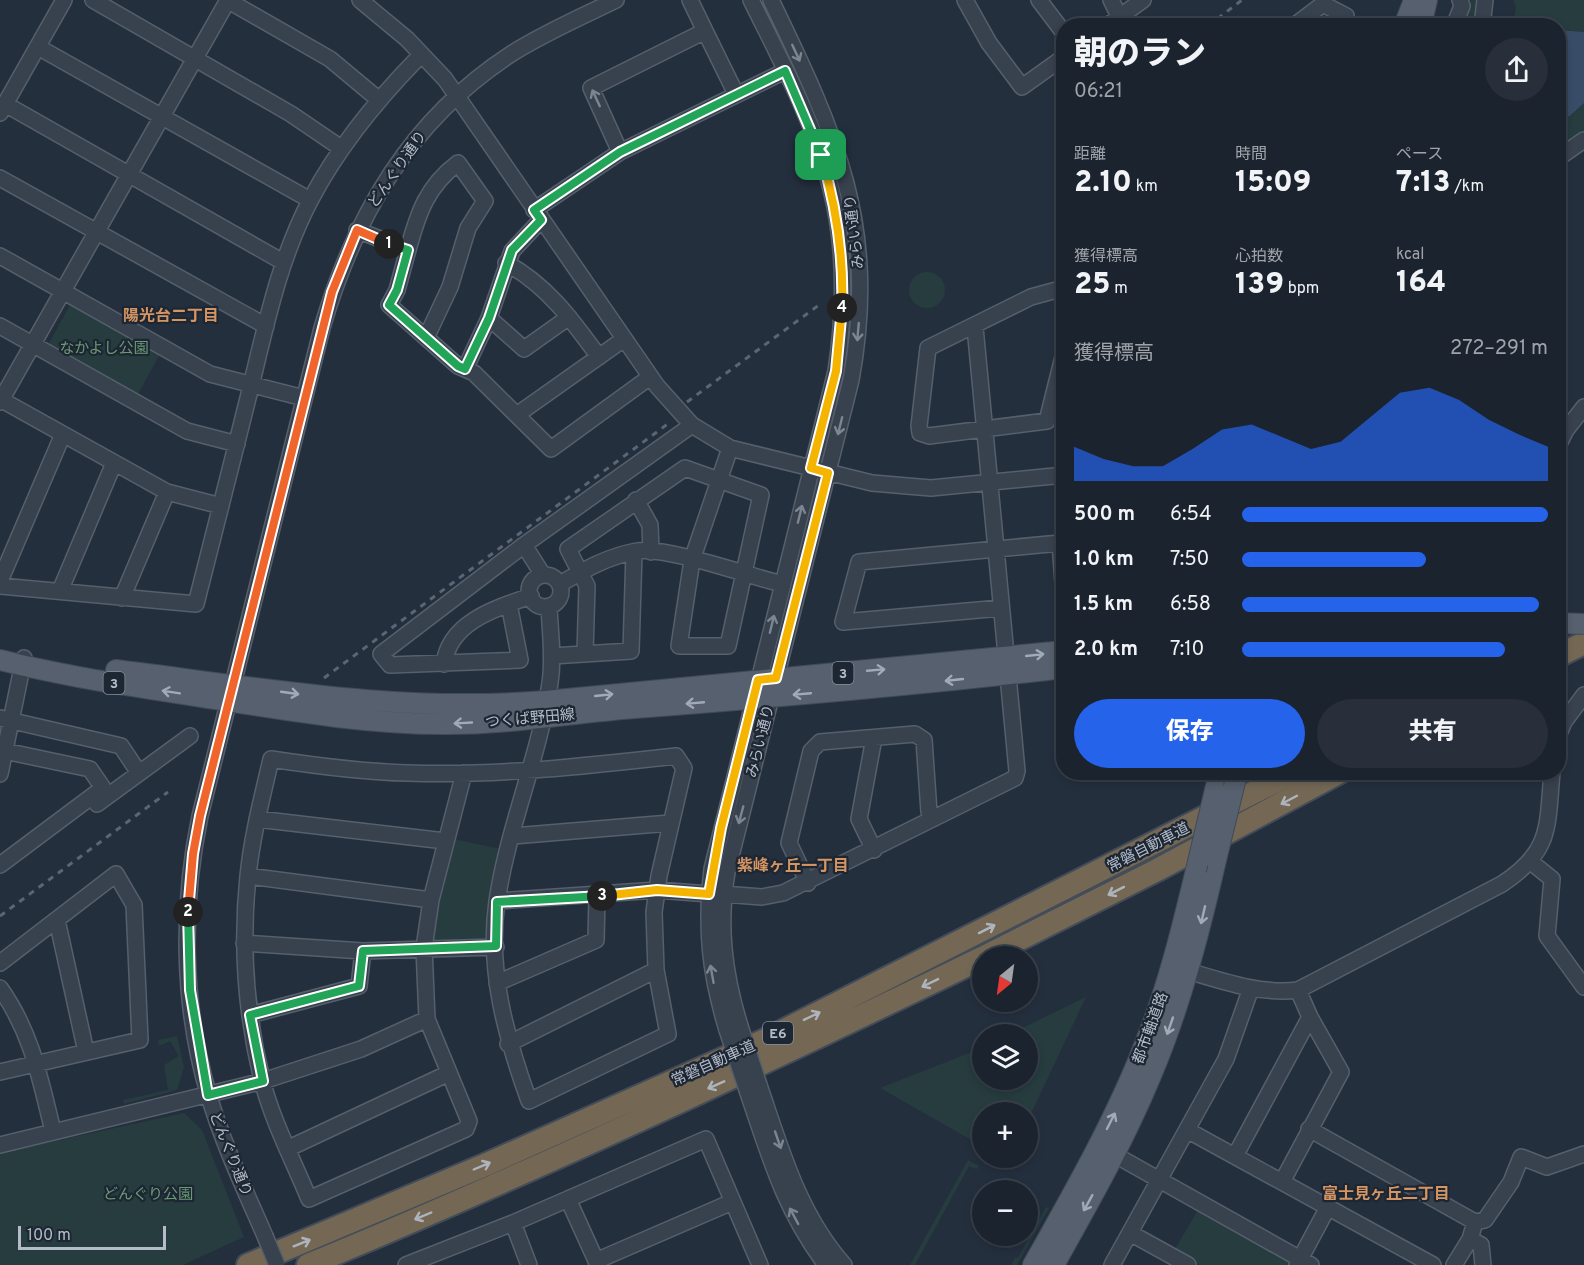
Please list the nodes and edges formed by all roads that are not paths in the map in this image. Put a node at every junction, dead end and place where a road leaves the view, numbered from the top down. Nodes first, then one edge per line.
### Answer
1 (64, 0) edge
2 (93, 0) edge
3 (228, 0) edge
4 (360, 0) edge
5 (387, 0) edge
6 (616, 0) edge
7 (690, 0) edge
8 (751, 0) edge
9 (771, 0) edge
10 (965, 0) edge
11 (1039, 0) edge
12 (1111, 0) edge
13 (1143, 0) edge
14 (1414, 0) edge
15 (1427, 0) edge
16 (1460, 0) edge
17 (1485, 0) edge
18 (377, 12) junction
19 (1120, 18) edge
20 (1125, 18) edge
21 (1305, 18) edge
22 (1346, 18) edge
23 (1407, 18) edge
24 (1423, 18) edge
25 (1457, 18) edge
26 (1483, 18) edge
27 (1056, 22) edge
28 (705, 31) junction
29 (38, 47) junction
30 (196, 58) junction
31 (417, 59) dead end
32 (1056, 63) edge
33 (785, 71) junction
34 (735, 94) junction
35 (456, 97) junction
36 (378, 99) junction
37 (3, 109) edge
38 (162, 116) junction
39 (1584, 140) edge
40 (341, 148) junction
41 (620, 152) junction
42 (1566, 152) edge
43 (129, 174) junction
44 (0, 178) edge
45 (310, 200) junction
46 (537, 215) junction
47 (357, 230) junction
48 (96, 233) junction
49 (408, 250) junction
50 (0, 256) edge
51 (284, 261) junction
52 (506, 263) junction
53 (1056, 290) edge
54 (62, 291) junction
55 (569, 317) junction
56 (489, 318) junction
57 (0, 326) edge
58 (266, 326) junction
59 (975, 327) junction
60 (426, 338) junction
61 (624, 339) junction
62 (33, 345) junction
63 (599, 357) junction
64 (465, 369) junction
65 (650, 376) junction
66 (251, 385) junction
67 (1056, 385) edge
68 (304, 398) junction
69 (0, 400) edge
70 (1584, 407) edge
71 (518, 414) junction
72 (1566, 423) edge
73 (692, 425) junction
74 (986, 429) junction
75 (63, 434) junction
76 (237, 444) junction
77 (730, 448) junction
78 (114, 463) junction
79 (811, 468) junction
80 (828, 473) junction
81 (1056, 476) edge
82 (719, 482) junction
83 (991, 482) junction
84 (167, 492) junction
85 (636, 500) junction
86 (221, 506) junction
87 (1056, 543) edge
88 (524, 545) junction
89 (996, 548) junction
90 (634, 552) junction
91 (651, 552) junction
92 (692, 560) junction
93 (582, 572) junction
94 (742, 573) junction
95 (543, 575) junction
96 (0, 581) edge
97 (782, 584) junction
98 (560, 585) junction
99 (0, 586) edge
100 (60, 591) junction
101 (531, 596) junction
102 (122, 598) junction
103 (509, 604) junction
104 (549, 606) junction
105 (1001, 608) junction
106 (1584, 618) edge
107 (1566, 623) edge
108 (1584, 624) edge
109 (1566, 627) edge
110 (1584, 643) edge
111 (1566, 652) edge
112 (585, 653) junction
113 (1056, 653) edge
114 (552, 656) junction
115 (0, 659) edge
116 (23, 662) junction
117 (444, 664) junction
118 (1006, 666) junction
119 (1056, 668) edge
120 (765, 689) junction
121 (230, 693) junction
122 (1584, 695) edge
123 (544, 710) junction
124 (1566, 719) edge
125 (6, 720) edge
126 (190, 736) dead end
127 (874, 738) junction
128 (3, 750) edge
129 (529, 770) junction
130 (139, 773) junction
131 (464, 773) junction
132 (0, 774) edge
133 (1226, 780) edge
134 (1227, 780) edge
135 (1278, 780) edge
136 (1325, 780) edge
137 (1551, 780) edge
138 (935, 818) junction
139 (257, 819) junction
140 (670, 823) junction
141 (513, 837) junction
142 (445, 842) junction
143 (874, 850) junction
144 (1531, 862) junction
145 (0, 865) edge
146 (0, 874) edge
147 (248, 876) junction
148 (808, 883) junction
149 (657, 890) junction
150 (716, 894) junction
151 (597, 896) junction
152 (431, 900) junction
153 (497, 902) junction
154 (57, 920) junction
155 (244, 943) junction
156 (496, 946) junction
157 (1005, 946) edge
158 (424, 948) junction
159 (363, 951) junction
160 (972, 962) edge
161 (0, 963) edge
162 (1180, 968) junction
163 (656, 970) junction
164 (497, 983) junction
165 (1584, 986) edge
166 (0, 988) edge
167 (1251, 988) junction
168 (1298, 990) junction
169 (250, 1015) junction
170 (1310, 1017) junction
171 (427, 1018) junction
172 (508, 1044) junction
173 (86, 1052) junction
174 (37, 1064) junction
175 (0, 1072) edge
176 (449, 1073) junction
177 (263, 1081) junction
178 (753, 1087) junction
179 (208, 1095) junction
180 (1309, 1129) junction
181 (1188, 1130) junction
182 (53, 1131) junction
183 (0, 1145) edge
184 (287, 1149) junction
185 (1584, 1154) edge
186 (1235, 1156) junction
187 (1124, 1160) dead end
188 (1160, 1180) junction
189 (1282, 1182) junction
190 (568, 1199) junction
191 (732, 1202) junction
192 (1328, 1207) junction
193 (513, 1222) junction
194 (1475, 1222) junction
195 (1130, 1233) junction
196 (1470, 1239) junction
197 (597, 1263) edge
198 (1181, 1263) edge
199 (1303, 1263) edge
200 (757, 1264) edge
201 (248, 1265) edge
202 (277, 1265) edge
203 (308, 1265) edge
204 (406, 1265) edge
205 (529, 1265) edge
206 (826, 1265) edge
207 (844, 1265) edge
208 (1033, 1265) edge
209 (1054, 1265) edge
210 (1112, 1265) edge
211 (1433, 1265) edge
212 (1454, 1265) edge
213 (1483, 1265) edge

1 - 29 street
2 - 30 street
3 - 30 street
3 - 36 street
4 - 18 street
5 - 18 street
6 - 35 street, どんぐり通り
7 - 28 street
8 - 33 street, みらい通り
9 -> 80 street, みらい通り
10 - 32 street
11 - 27 street
12 - 19 street
13 - 20 street
14 - 23 main road
15 - 24 main road
16 - 25 street
17 - 26 street
18 - 35 street
21 - 22 street
28 - 34 street
41 -> 28 street
29 - 37 street
29 - 38 street
30 - 38 street
30 - 40 street
31 - 36 street
33 - 34 street
33 - 79 street, みらい通り
34 - 41 street
35 - 46 street
35 - 47 street, どんぐり通り
36 - 40 street
37 - 43 street
38 - 43 street
38 - 45 street
39 - 42 street
40 - 45 street
41 - 46 street
43 - 48 street
43 - 51 street
44 - 48 street
45 - 51 street
46 - 52 street
46 - 61 street
47 - 49 street
47 - 68 street, どんぐり通り
48 - 54 street
48 - 58 street
49 - 60 street
49 - 60 street
50 - 54 street
51 - 58 street
52 - 55 street
52 - 56 street
53 - 59 street
54 - 62 street
54 - 66 street
55 - 56 street
55 - 63 street
56 - 64 street
57 - 62 street
58 - 66 street
59 - 74 street
59 - 74 street
60 - 64 street
61 - 63 street
61 - 65 street
62 - 69 street
62 - 76 street
63 - 71 street
64 - 71 street
65 - 71 street
65 - 73 street
66 - 68 street
66 - 76 street
67 - 74 street
68 - 121 street, どんぐり通り
69 - 75 street
70 - 72 street
73 - 77 street
73 - 88 street
74 - 83 street
75 - 78 street
75 - 96 street
76 - 86 street
77 - 79 street
77 - 82 street
78 - 84 street
78 - 100 street
79 - 80 street
97 -> 79 street, みらい通り
80 - 83 street
80 - 120 street, みらい通り
81 - 83 street
82 - 85 street
82 - 92 street
82 - 94 street
83 - 89 street
84 - 86 street
84 - 102 street
85 - 91 street
85 - 93 street
86 - 102 street
87 - 89 street
88 - 95 street
88 - 117 street
89 - 105 street
89 - 105 street
90 - 91 street
90 - 93 street
90 - 112 street
91 - 92 street
92 - 94 street
92 - 94 street
93 - 98 street
93 - 112 street
94 - 97 street
95 - 98 street
95 - 101 street
120 -> 97 street, みらい通り
98 - 104 street
99 - 100 street
100 - 102 street
101 - 103 street
101 - 104 street
103 - 117 street
103 - 117 street
104 - 114 street
105 - 118 street
106 - 109 highway
107 - 108 main road, bridge
110 - 111 highway
112 - 114 street
118 -> 113 main road, つくば野田線 / 3
114 - 123 street
115 - 116 main road, つくば野田線 / 3
116 - 121 main road, つくば野田線 / 3
116 - 125 street
118 - 119 main road, つくば野田線 / 3
118 - 120 main road, つくば野田線 / 3
118 - 138 street
120 - 123 main road, つくば野田線 / 3
120 - 150 street, みらい通り
121 - 123 main road, つくば野田線 / 3
121 - 179 street, どんぐり通り
122 - 124 street
123 - 129 street
125 - 128 street
125 - 130 street
126 - 130 street
127 - 138 street
127 - 143 street
127 - 148 street
128 - 132 street
128 - 145 street
129 - 131 street
129 - 140 street
129 - 141 street
130 - 146 street
131 - 139 street
131 - 142 street
133 - 162 main road, 都市軸道路, bridge
134 -> 162 main road, 都市軸道路, bridge
201 -> 135 highway, 常磐自動車道 / E6
136 -> 157 highway, 常磐自動車道 / E6
137 - 144 street
138 - 143 street
139 - 142 street
139 - 147 street
140 - 141 street
140 - 149 street
141 - 153 street
142 - 152 street
143 - 148 street
144 - 165 street
144 - 168 street
147 - 152 street
147 - 155 street
148 - 150 street
149 - 150 street
149 - 151 street
149 - 163 street
150 - 178 street, みらい通り, bridge
151 - 153 street
151 - 164 street
152 - 158 street
153 - 156 street
154 - 161 street
154 - 173 street
154 - 173 street
155 - 159 street
155 - 169 street
156 - 158 street
156 - 164 street
158 - 159 street
158 - 171 street
159 - 169 street
160 -> 203 highway, 常磐自動車道 / E6
162 - 167 street
208 -> 162 main road, 都市軸道路
162 -> 209 main road, 都市軸道路
163 - 172 street
163 - 172 street
164 - 172 street
166 - 174 street
167 - 168 street
167 - 181 street
168 - 170 street
169 - 177 street
170 - 180 street
170 - 186 street
171 - 176 street
171 - 177 street
173 - 174 street
174 - 175 street
174 - 182 street
176 - 184 street
176 - 184 street
177 - 179 street
177 - 184 street
206 -> 178 street, みらい通り
178 -> 207 street, みらい通り
179 - 182 street
179 - 202 street, どんぐり通り, bridge
180 - 189 street
180 - 194 street
181 - 186 street
181 - 188 street
182 - 183 street
185 - 194 street
186 - 189 street
187 - 188 street
188 - 195 street
188 - 199 street
189 - 192 street
190 - 191 street
190 - 193 street
190 - 197 street
191 - 197 street
191 - 200 street
192 - 199 street
192 - 211 street
193 - 204 street
193 - 205 street
194 - 196 street
195 - 198 street
195 - 210 street
196 - 212 street
196 - 213 street

